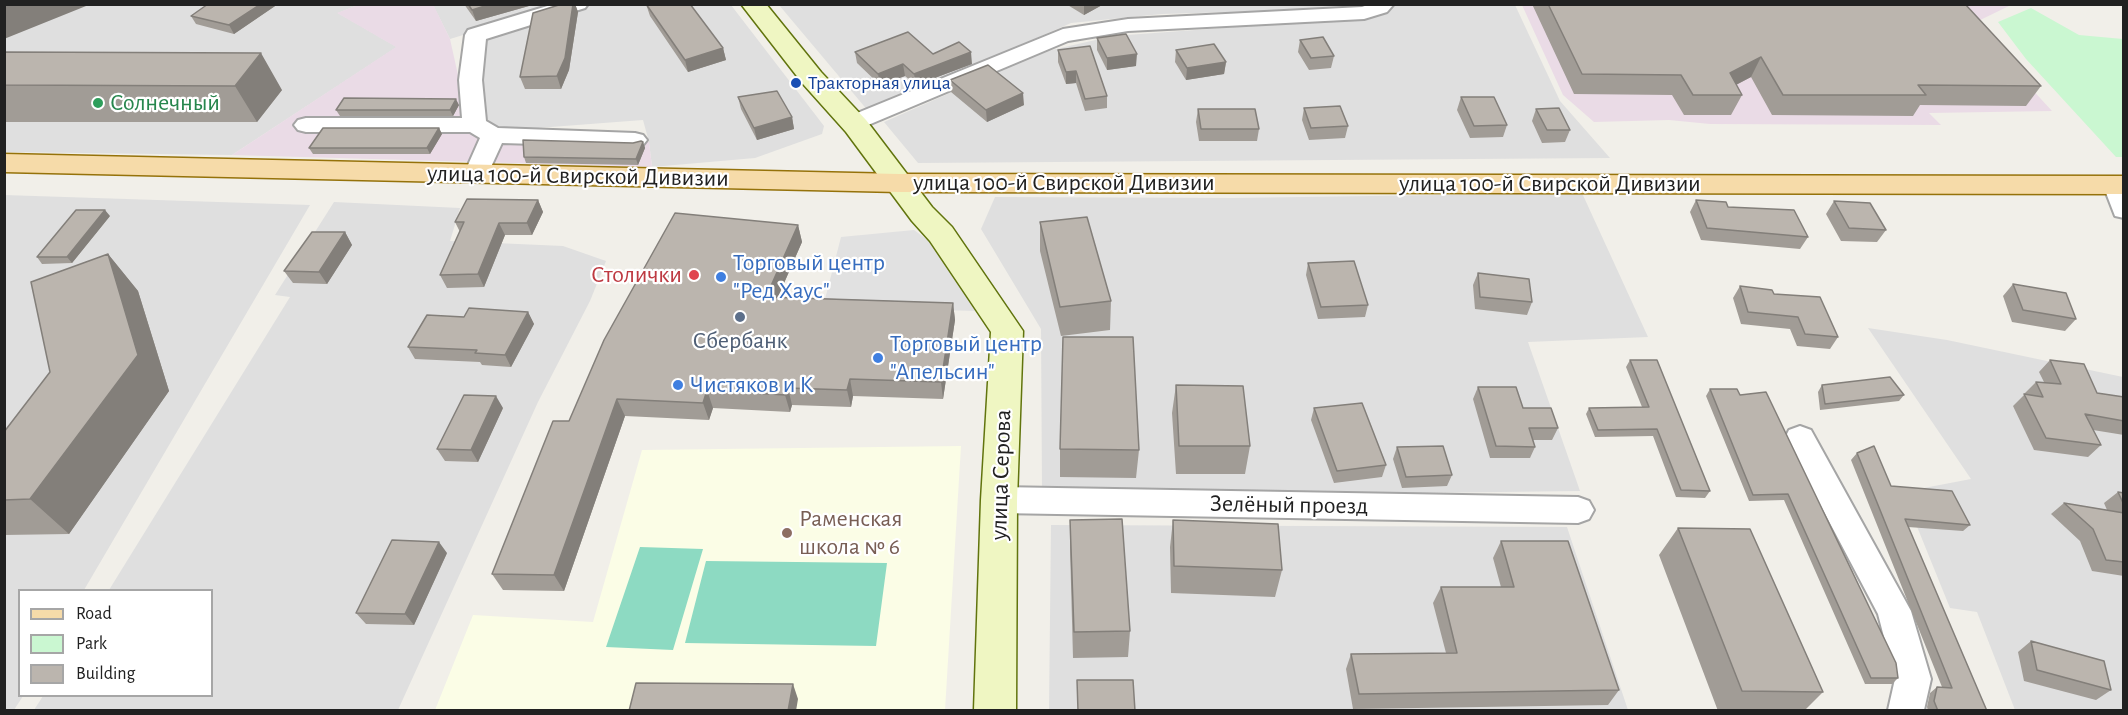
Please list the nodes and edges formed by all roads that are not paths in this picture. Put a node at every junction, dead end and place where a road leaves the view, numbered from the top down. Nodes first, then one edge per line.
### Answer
1 (578, 4) edge
2 (753, 4) edge
3 (1384, 4) edge
4 (853, 123) junction
5 (306, 126) dead end
6 (484, 130) junction
7 (635, 140) edge
8 (4, 163) edge
9 (476, 174) junction
10 (899, 183) junction
11 (2121, 193) edge
12 (1800, 438) dead end
13 (999, 500) junction
14 (1578, 510) dead end
15 (995, 711) edge
16 (1906, 711) edge

1 - 6 street
2 - 4 street, улица Серова
3 - 4 street
4 - 10 street, улица Серова
5 - 6 street
6 - 7 street
6 - 9 street
8 - 9 main road, улица 100-й Свирской Дивизии
9 - 10 main road, улица 100-й Свирской Дивизии
10 - 11 main road, улица 100-й Свирской Дивизии
10 - 13 street, улица Серова
12 - 16 street
13 - 14 street, Зелёный проезд
13 - 15 street, улица Серова

